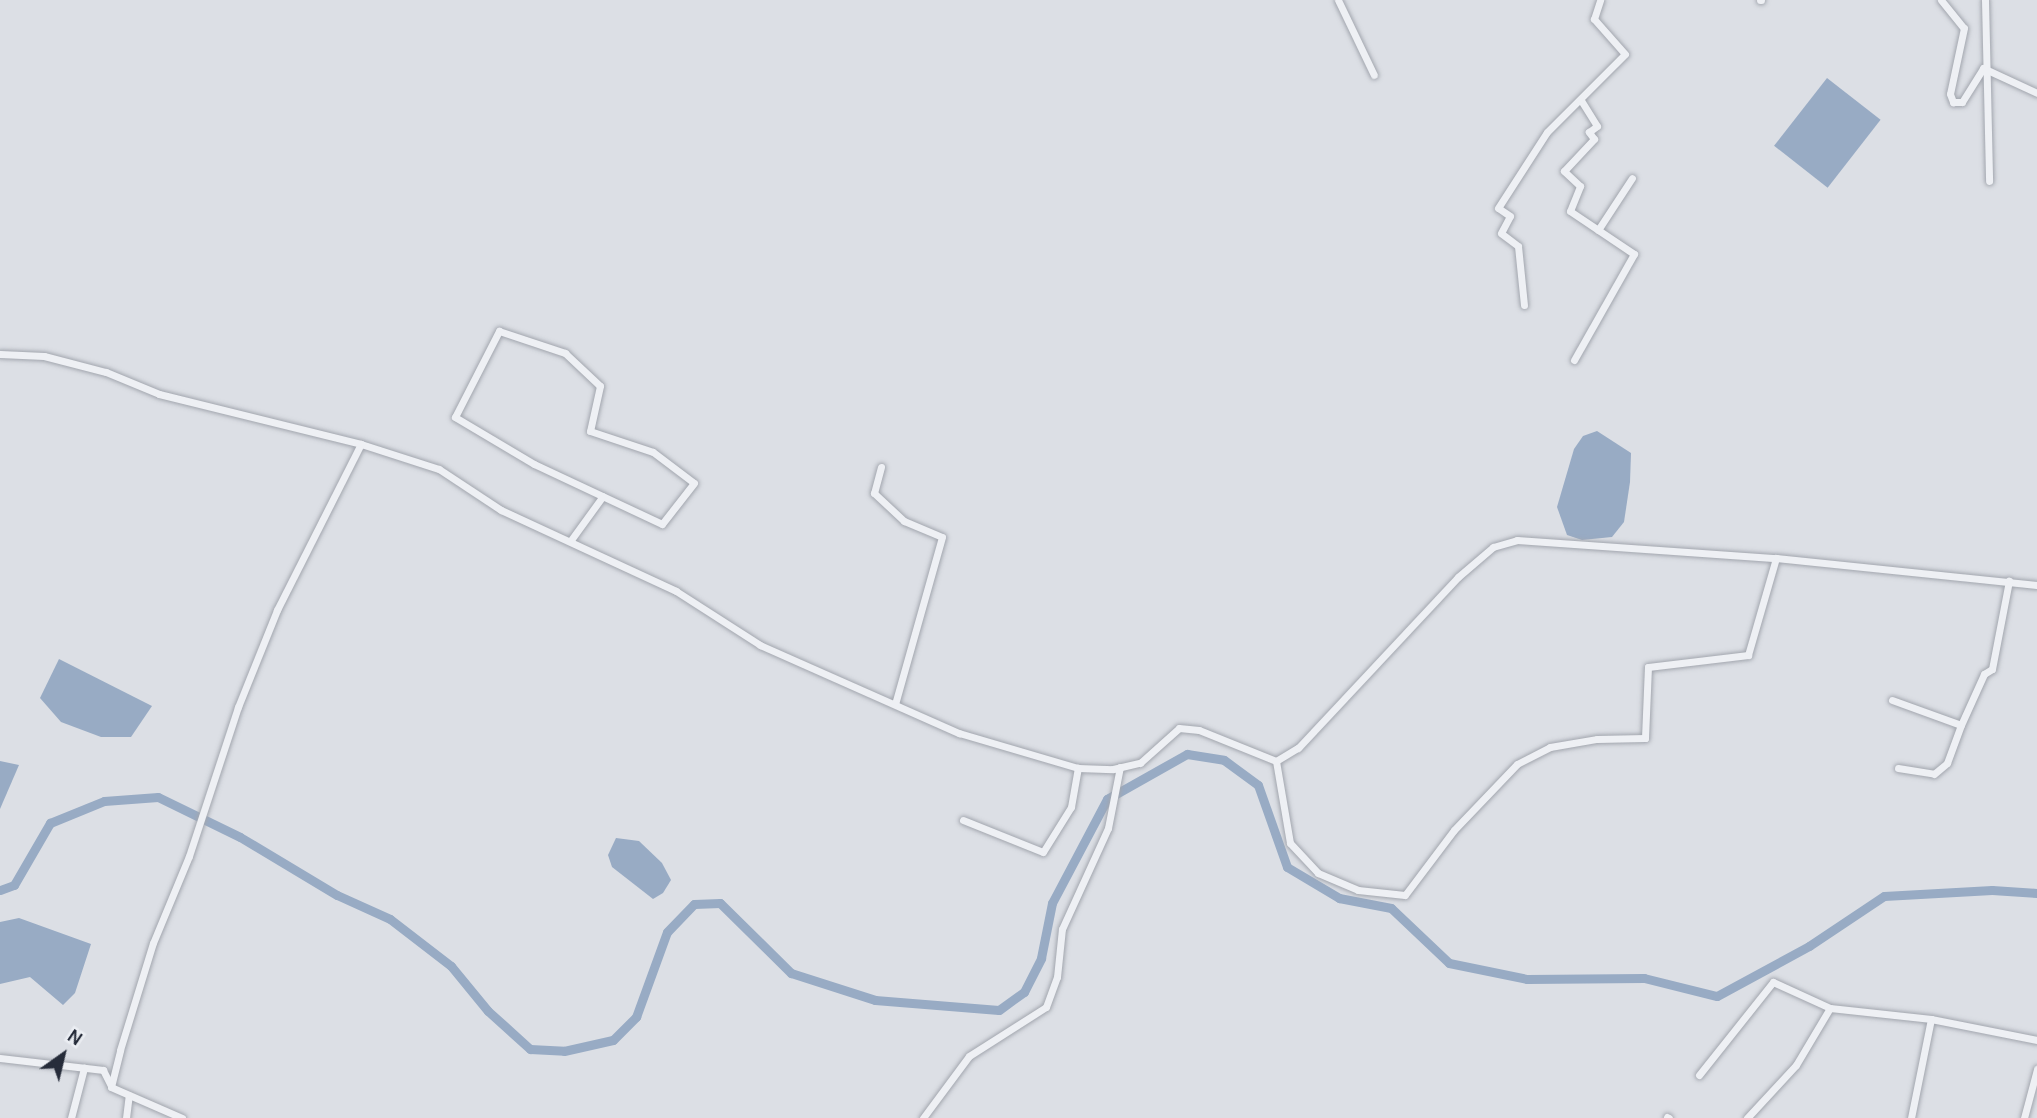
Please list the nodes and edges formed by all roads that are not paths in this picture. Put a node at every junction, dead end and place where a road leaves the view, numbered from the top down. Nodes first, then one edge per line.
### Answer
1 (1338, 0) edge
2 (1600, 0) edge
3 (1941, 0) edge
4 (1985, 0) edge
5 (1374, 75) dead end
6 (2037, 93) edge
7 (1581, 100) junction
8 (1632, 178) dead end
9 (1989, 180) dead end
10 (1598, 230) junction
11 (1524, 305) dead end
12 (0, 354) edge
13 (1574, 360) dead end
14 (361, 443) junction
15 (881, 467) dead end
16 (603, 496) junction
17 (571, 541) junction
18 (1776, 558) junction
19 (2009, 581) junction
20 (2037, 584) edge
21 (1892, 700) dead end
22 (895, 704) junction
23 (1961, 725) junction
24 (1276, 761) junction
25 (1078, 768) junction
26 (1898, 768) dead end
27 (1119, 770) junction
28 (963, 820) dead end
29 (1830, 1008) junction
30 (1931, 1018) junction
31 (2037, 1040) edge
32 (0, 1058) edge
33 (83, 1068) junction
34 (2037, 1069) edge
35 (1699, 1075) dead end
36 (111, 1087) junction
37 (129, 1095) junction
38 (71, 1118) edge
39 (126, 1118) edge
40 (182, 1118) edge
41 (923, 1118) edge
42 (1747, 1118) edge
43 (1912, 1118) edge
44 (2024, 1118) edge

1 - 5 street
2 - 7 street
3 - 6 street
4 - 9 street
7 - 10 street
7 - 11 street
8 - 10 street
10 - 13 street
12 - 14 street
14 - 17 street
14 - 36 street
15 - 22 street
16 - 16 street
16 - 17 street
17 - 22 street
18 - 19 street
18 - 24 street
18 - 24 street
19 - 20 street
19 - 23 street
21 - 23 street
22 - 25 street
23 - 26 street
24 - 27 street
25 - 27 street
25 - 28 street
27 - 41 street
29 - 30 street
29 - 35 street
29 - 42 street
30 - 31 street
30 - 43 street
32 - 33 street
33 - 36 street
33 - 38 street
34 - 44 street
36 - 37 street
37 - 39 street
37 - 40 street

